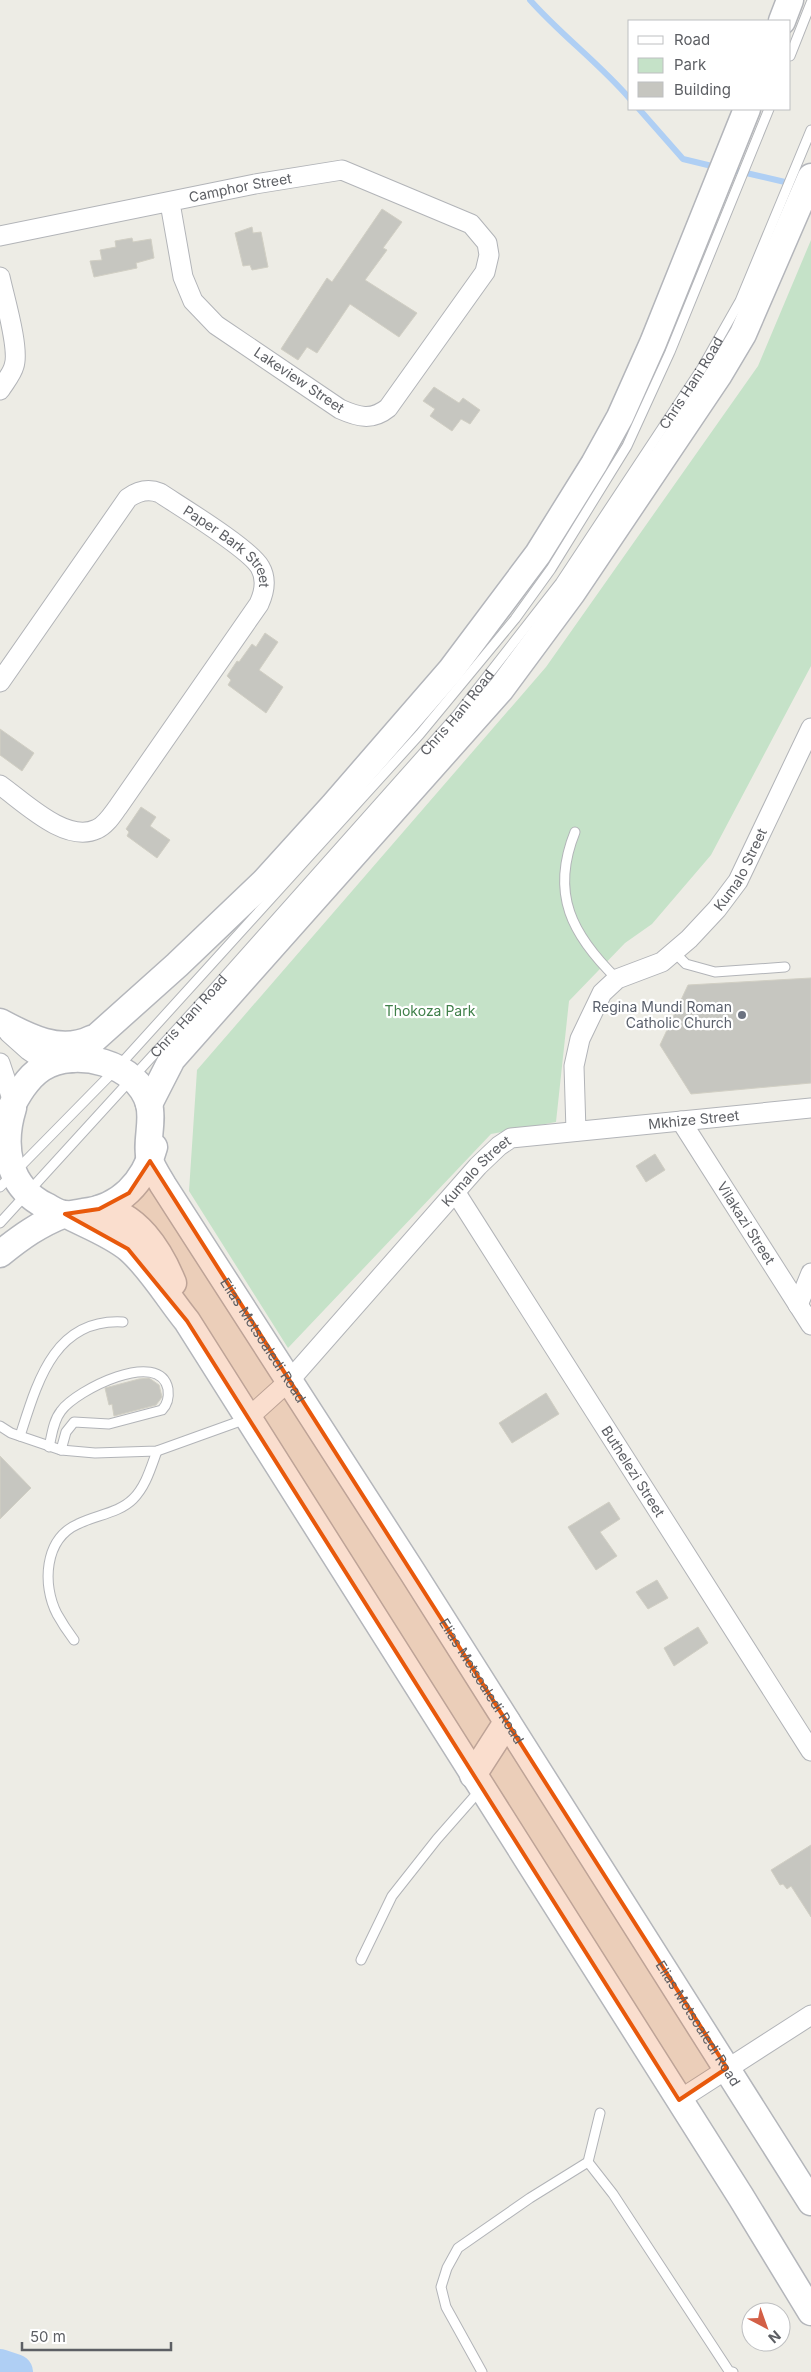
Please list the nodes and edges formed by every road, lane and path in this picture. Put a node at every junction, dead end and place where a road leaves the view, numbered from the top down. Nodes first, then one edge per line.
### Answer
1 (790, 0) edge
2 (811, 3) edge
3 (782, 20) edge
4 (791, 53) edge
5 (747, 110) edge
6 (768, 110) edge
7 (811, 130) edge
8 (811, 177) edge
9 (170, 203) junction
10 (713, 219) junction
11 (472, 224) joint
12 (779, 231) junction
13 (0, 236) edge
14 (0, 277) edge
15 (0, 390) edge
16 (0, 682) edge
17 (811, 728) edge
18 (0, 785) edge
19 (575, 832) dead end
20 (674, 952) junction
21 (785, 967) dead end
22 (617, 979) junction
23 (0, 1022) edge
24 (203, 1025) junction
25 (96, 1036) junction
26 (61, 1062) junction
27 (0, 1063) edge
28 (125, 1072) junction
29 (149, 1104) junction
30 (14, 1105) junction
31 (811, 1108) edge
32 (681, 1121) junction
33 (576, 1132) junction
34 (150, 1161) junction
35 (8, 1163) edge
36 (456, 1193) junction
37 (99, 1209) junction
38 (65, 1214) junction
39 (0, 1224) edge
40 (0, 1254) edge
41 (811, 1272) edge
42 (798, 1306) junction
43 (187, 1321) junction
44 (123, 1322) dead end
45 (811, 1325) edge
46 (289, 1381) junction
47 (247, 1418) junction
48 (1, 1430) edge
49 (20, 1436) junction
50 (49, 1448) junction
51 (60, 1450) junction
52 (158, 1451) junction
53 (74, 1640) dead end
54 (507, 1722) junction
55 (811, 1751) edge
56 (477, 1782) junction
57 (361, 1960) dead end
58 (811, 2015) edge
59 (727, 2068) junction
60 (679, 2100) junction
61 (600, 2113) dead end
62 (588, 2162) junction
63 (811, 2202) edge
64 (811, 2312) edge
65 (482, 2372) edge
66 (730, 2372) edge

1 - 3 main road
2 - 4 lane
5 - 10 main road, Chris Hani Road
6 - 10 lane, Chris Hani Road
7 - 12 lane, Chris Hani Road
8 - 12 main road, Chris Hani Road
9 - 11 street, Camphor Street
9 - 11 street, Lakeview Street
9 - 13 street, Camphor Street
10 - 25 main road, Chris Hani Road
10 - 28 lane, Chris Hani Road
12 - 24 main road, Chris Hani Road
12 - 28 lane, Chris Hani Road
14 - 15 street
16 - 18 street, Paper Bark Street
17 - 20 street, Kumalo Street
19 - 22 lane
20 - 21 lane
20 - 22 street, Kumalo Street
22 - 33 street, Kumalo Street
23 - 25 main road
23 - 26 street
24 - 29 main road, Chris Hani Road
24 - 34 main road
25 - 26 main road, Chris Hani Road
26 - 28 main road
26 - 30 main road
27 - 30 street
28 - 29 main road
28 - 35 lane, Chris Hani Road
28 - 35 lane, Chris Hani Road
29 - 34 main road
30 - 35 main road
31 - 32 street, Mkhize Street
32 - 33 street, Mkhize Street
32 - 42 street, Vilakazi Street
33 - 36 street, Kumalo Street
34 - 37 main road
34 - 46 main road, Elias Motsoaledi Road
35 - 38 main road
35 - 39 lane, Chris Hani Road
36 - 46 street, Kumalo Street
36 - 55 street, Buthelezi Street
37 - 38 main road
37 - 43 main road
38 - 40 main road
38 - 43 main road
41 - 42 street
42 - 45 street, Vilakazi Street
43 - 47 main road
44 - 49 lane
46 - 47 street, Kumalo Street
46 - 54 main road, Elias Motsoaledi Road
47 - 52 lane
47 - 56 main road
48 - 49 lane
49 - 50 lane
50 - 51 lane
50 - 51 lane
51 - 52 lane
52 - 53 lane
54 - 56 main road
54 - 59 main road, Elias Motsoaledi Road
56 - 57 lane
56 - 60 main road
58 - 59 street
59 - 60 street
59 - 63 main road, Elias Motsoaledi Road
60 - 64 main road
61 - 62 lane
62 - 65 lane
62 - 66 lane

